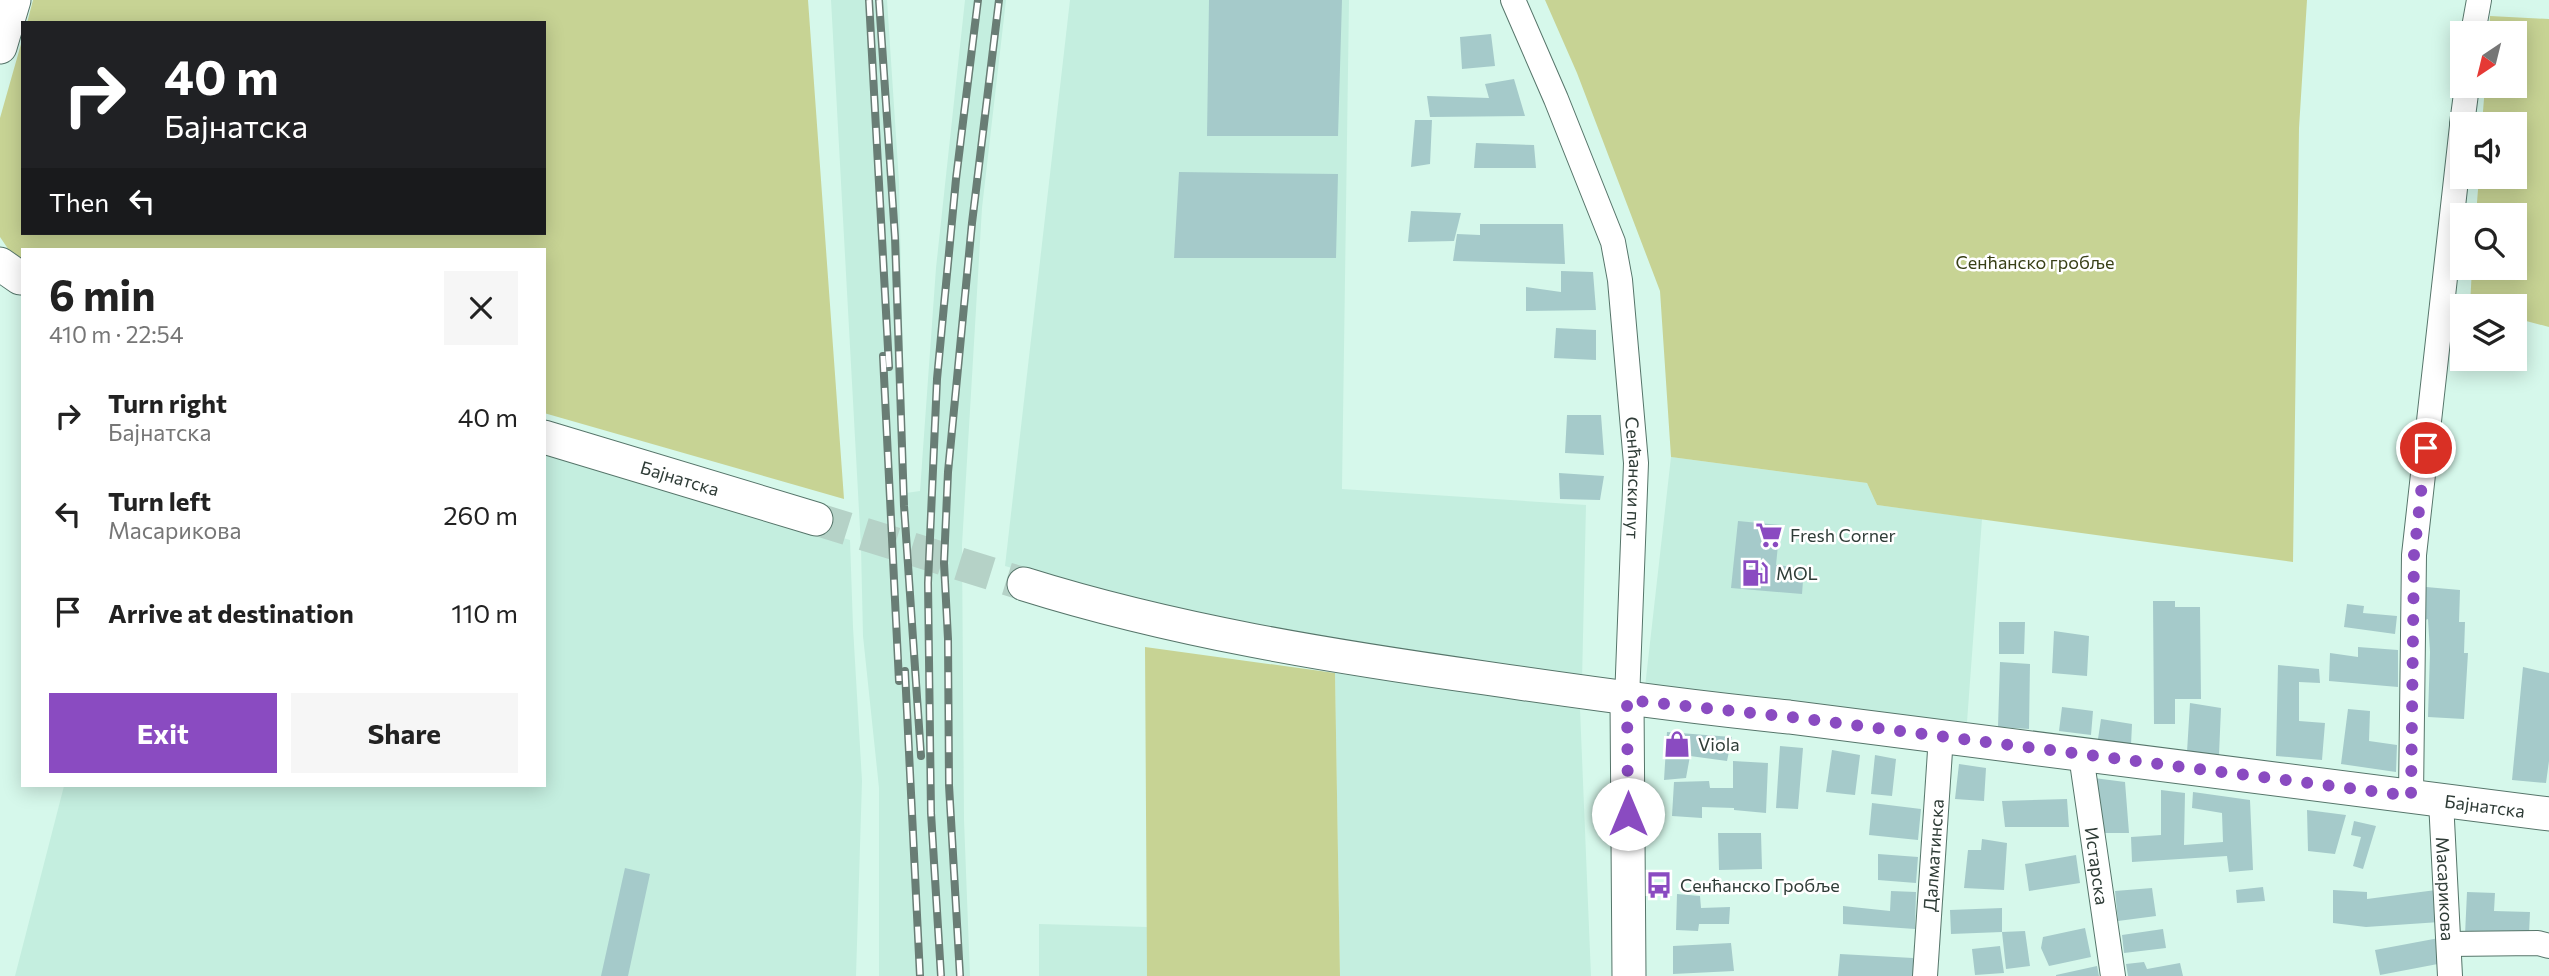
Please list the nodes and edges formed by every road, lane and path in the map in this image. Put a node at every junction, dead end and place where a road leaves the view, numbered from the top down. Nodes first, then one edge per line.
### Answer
1 (14, 0) edge
2 (1514, 0) edge
3 (2479, 0) edge
4 (2475, 21) edge
5 (0, 47) edge
6 (2455, 189) edge
7 (546, 438) edge
8 (817, 519) tunnel mouth
9 (1024, 584) tunnel mouth
10 (1627, 700) junction
11 (1941, 736) junction
12 (2081, 755) junction
13 (2426, 798) junction
14 (2549, 814) edge
15 (2449, 944) junction
16 (2549, 946) edge
17 (1629, 976) edge
18 (1925, 976) edge
19 (2113, 976) edge
20 (2450, 976) edge

1 - 5 main road
2 - 10 street, Сенћански пут
3 - 4 street
6 - 13 street, Масарикова
7 - 8 main road, Бајнатска
9 - 10 main road, Бајнатска
10 - 11 main road, Бајнатска
10 - 17 main road, Сенћански пут
11 - 12 main road, Бајнатска
11 - 18 street, Далматинска
12 - 13 main road, Бајнатска
12 - 19 street, Истарска
13 - 14 main road, Бајнатска
13 - 15 street, Масарикова
15 - 16 street
15 - 20 street, Масарикова

